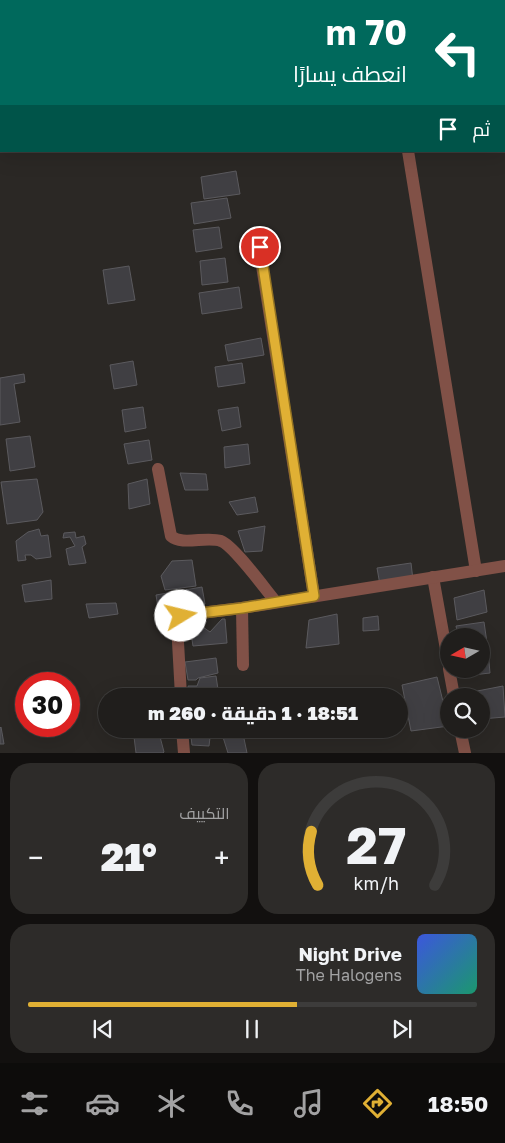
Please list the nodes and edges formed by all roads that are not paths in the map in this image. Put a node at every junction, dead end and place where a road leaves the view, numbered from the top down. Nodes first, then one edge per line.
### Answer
1 (408, 152) edge
2 (260, 247) dead end
3 (158, 469) dead end
4 (505, 566) edge
5 (476, 571) junction
6 (433, 577) junction
7 (314, 596) junction
8 (276, 602) junction
9 (242, 608) junction
10 (442, 628) edge
11 (243, 665) dead end
12 (180, 688) edge
13 (183, 738) edge
14 (462, 738) edge
15 (184, 753) edge
16 (465, 753) edge

1 - 5 street
2 - 7 street
3 - 8 street
4 - 5 street
5 - 6 street
6 - 7 street
6 - 10 street
7 - 8 street
8 - 9 street
9 - 11 street
9 - 12 street
13 - 15 street
14 - 16 street

